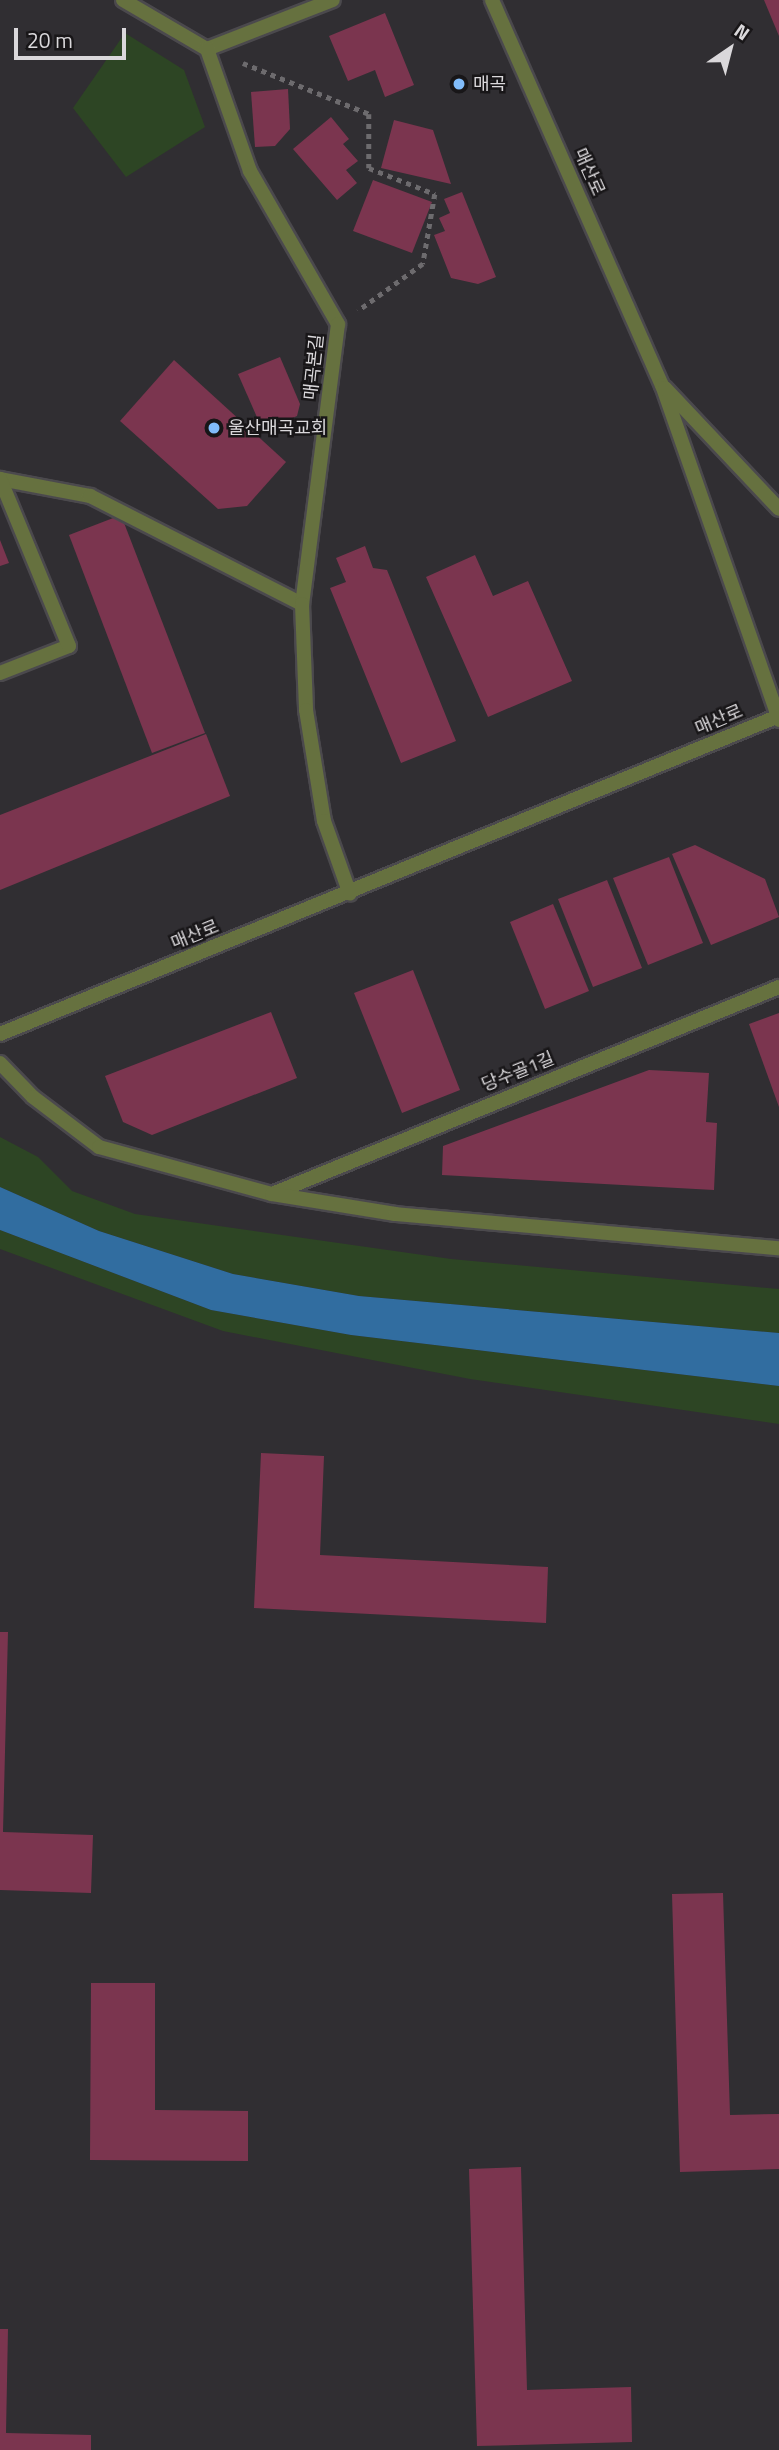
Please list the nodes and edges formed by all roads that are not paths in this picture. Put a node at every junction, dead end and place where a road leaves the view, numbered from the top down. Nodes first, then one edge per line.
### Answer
1 (123, 0) edge
2 (333, 0) edge
3 (492, 0) edge
4 (207, 49) junction
5 (662, 385) junction
6 (779, 509) edge
7 (303, 604) junction
8 (0, 673) edge
9 (778, 717) edge
10 (350, 894) junction
11 (779, 987) edge
12 (0, 1034) edge
13 (0, 1063) edge
14 (272, 1194) junction
15 (779, 1248) edge

1 - 4 street
2 - 4 street
3 - 5 street, 매산로
4 - 7 street, 매곡본길
5 - 6 street
5 - 9 street, 매산로
7 - 8 street
7 - 10 street, 매곡본길
9 - 10 street, 매산로
10 - 12 street, 매산로
11 - 14 street, 당수골1길
13 - 14 street
14 - 15 street

